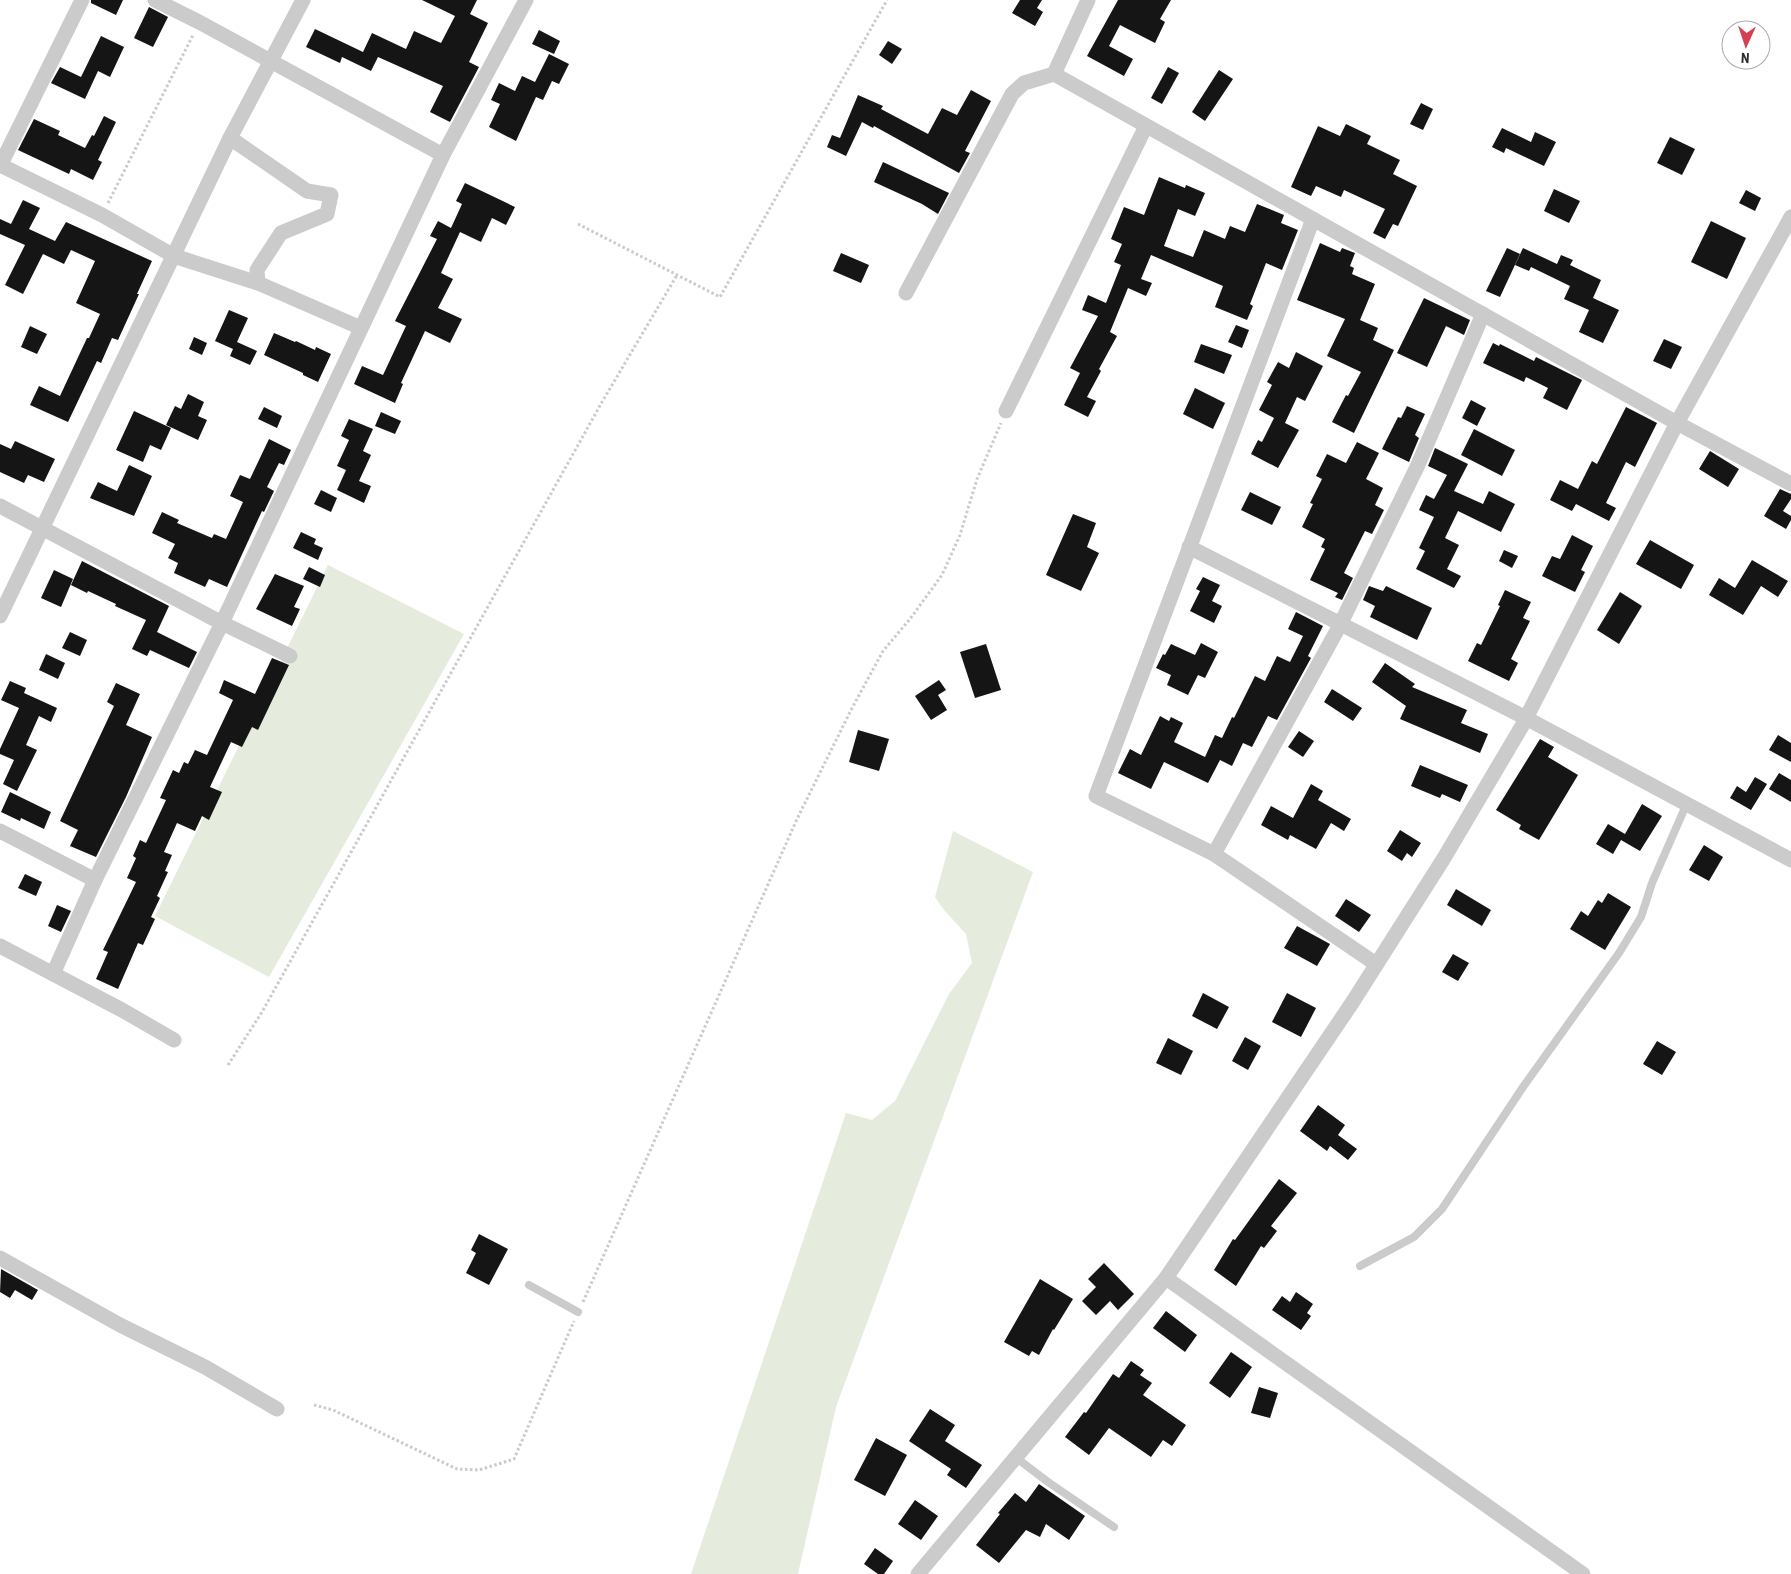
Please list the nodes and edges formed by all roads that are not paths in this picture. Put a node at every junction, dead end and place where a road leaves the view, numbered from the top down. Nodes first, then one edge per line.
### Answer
1 (82, 0) edge
2 (155, 0) edge
3 (303, 0) edge
4 (526, 0) edge
5 (1088, 0) edge
6 (272, 61) junction
7 (1054, 74) junction
8 (1146, 126) junction
9 (230, 138) junction
10 (443, 155) junction
11 (0, 166) edge
12 (1791, 217) edge
13 (1313, 219) junction
14 (174, 256) junction
15 (258, 283) junction
16 (906, 292) dead end
17 (1483, 314) junction
18 (362, 328) junction
19 (1006, 411) road end
20 (1677, 423) junction
21 (1791, 484) edge
22 (0, 506) edge
23 (43, 528) junction
24 (1189, 547) junction
25 (0, 616) edge
26 (222, 623) junction
27 (1340, 625) junction
28 (290, 656) dead end
29 (1526, 718) junction
30 (1686, 803) junction
31 (0, 831) edge
32 (1214, 854) junction
33 (1791, 860) edge
34 (95, 880) junction
35 (0, 946) edge
36 (1376, 964) junction
37 (53, 974) junction
38 (174, 1040) dead end
39 (0, 1258) edge
40 (1360, 1266) dead end
41 (1166, 1278) junction
42 (529, 1285) dead end
43 (578, 1312) road end
44 (277, 1409) dead end
45 (1015, 1457) junction
46 (1114, 1527) dead end
47 (1567, 1570) edge
48 (918, 1574) edge
49 (1583, 1574) edge

1 - 11 street
2 - 6 street
3 - 6 street
4 - 10 street
5 - 7 street
6 - 9 street
6 - 10 street
7 - 8 street
7 - 16 street
8 - 13 street
8 - 19 street
9 - 14 street
9 - 15 street
10 - 18 street
11 - 14 street
12 - 20 street
13 - 17 street
13 - 24 street
14 - 15 street
14 - 23 street
15 - 18 street
17 - 20 street
17 - 27 street
18 - 26 street
20 - 21 street
20 - 29 street
22 - 23 street
23 - 25 street
23 - 26 street
24 - 27 street
24 - 32 street
26 - 28 street
26 - 34 street
27 - 29 street
27 - 32 street
29 - 30 street
29 - 36 street
30 - 33 street
30 - 40 lane
31 - 34 street
32 - 36 street
34 - 37 street
35 - 37 street
36 - 41 street
37 - 38 street
39 - 44 street
41 - 45 street
41 - 47 street
42 - 43 lane
45 - 46 lane
45 - 48 street
47 - 49 street

